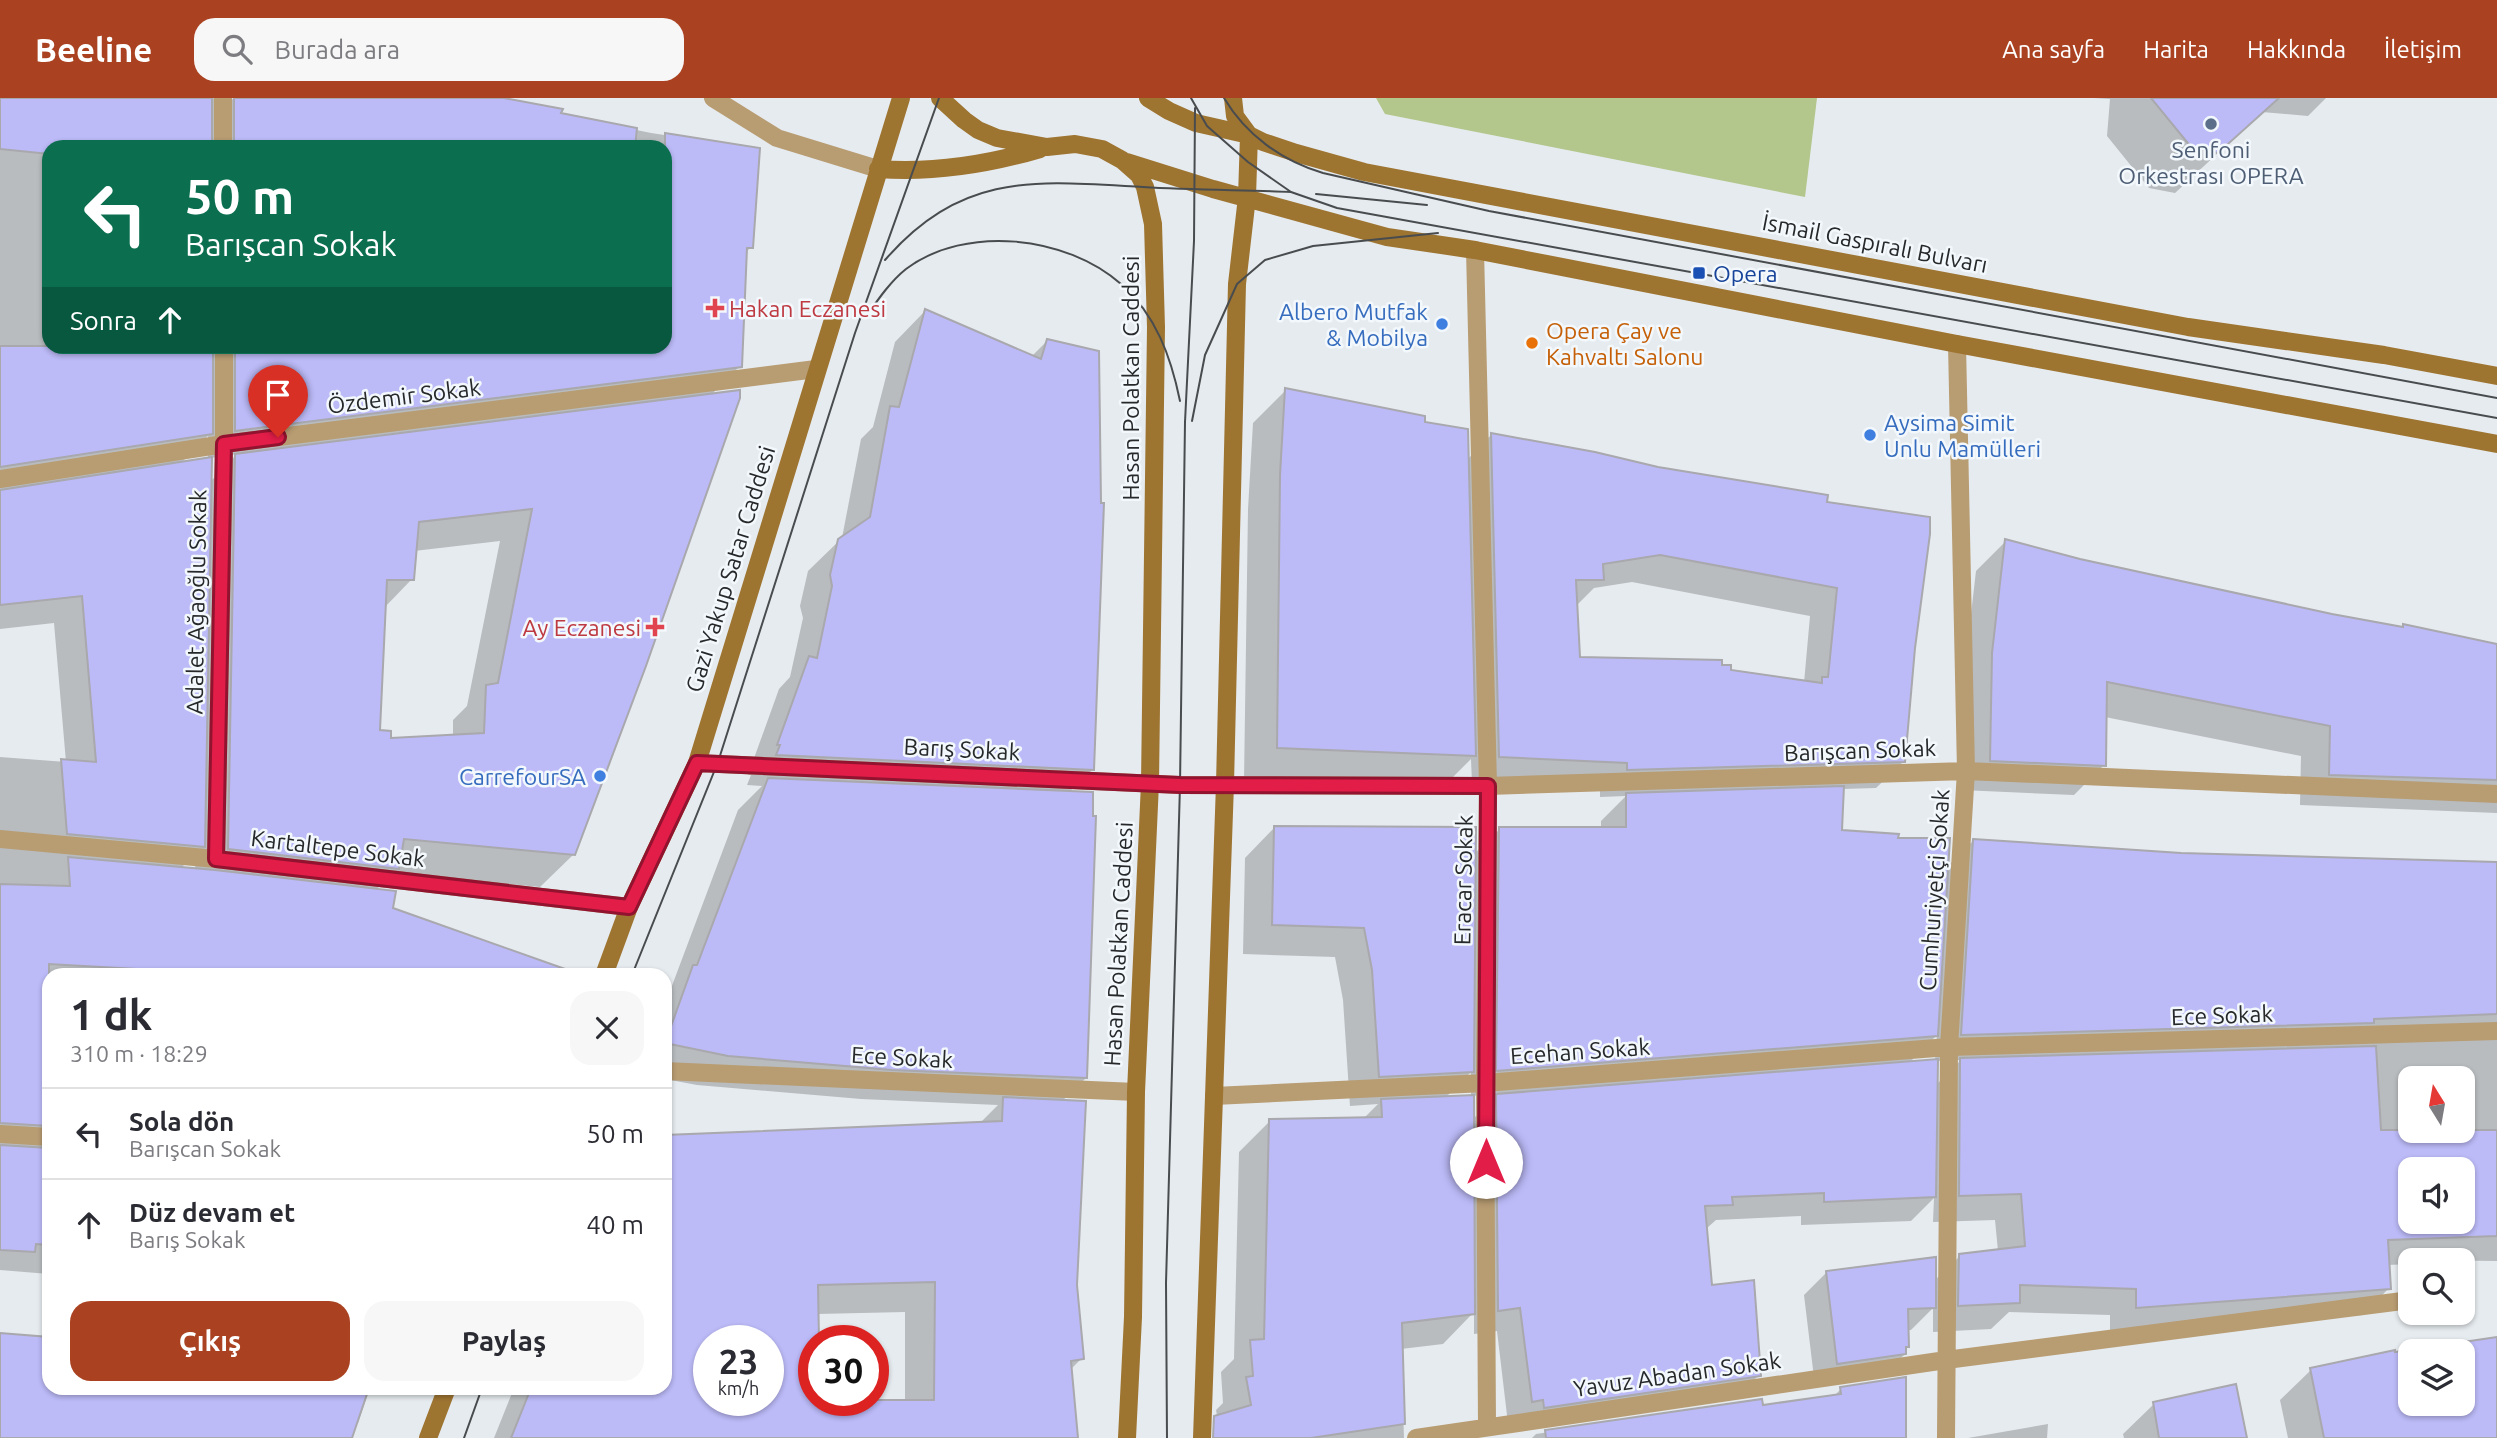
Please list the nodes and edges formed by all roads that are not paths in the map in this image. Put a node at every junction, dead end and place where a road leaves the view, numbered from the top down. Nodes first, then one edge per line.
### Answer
1 (223, 98) edge
2 (713, 98) edge
3 (901, 98) edge
4 (940, 98) edge
5 (1148, 98) edge
6 (1233, 98) edge
7 (1250, 135) junction
8 (223, 140) edge
9 (1047, 147) junction
10 (1122, 160) junction
11 (878, 169) junction
12 (1247, 197) junction
13 (1475, 250) junction
14 (1957, 344) junction
15 (224, 354) edge
16 (816, 369) junction
17 (2497, 376) edge
18 (224, 444) junction
19 (2497, 444) edge
20 (0, 479) edge
21 (697, 763) junction
22 (1966, 771) junction
23 (1150, 783) junction
24 (1225, 784) junction
25 (1488, 786) junction
26 (2497, 794) edge
27 (0, 839) edge
28 (216, 859) junction
29 (629, 907) junction
30 (607, 968) edge
31 (2497, 1031) edge
32 (1949, 1047) junction
33 (672, 1071) edge
34 (1485, 1083) junction
35 (1136, 1092) junction
36 (1214, 1096) junction
37 (0, 1133) edge
38 (42, 1136) edge
39 (2398, 1302) edge
40 (1947, 1360) junction
41 (444, 1395) edge
42 (1487, 1427) junction
43 (428, 1438) edge
44 (1127, 1438) edge
45 (1202, 1438) edge
46 (1416, 1438) edge
47 (1946, 1438) edge

1 - 8 street
2 - 11 street
3 - 11 main road, Gazi Yakup Satar Caddesi
4 - 9 main road
5 - 7 main road, İsmail Gaspıralı Bulvarı
6 - 7 main road
7 - 12 main road
7 - 17 main road, İsmail Gaspıralı Bulvarı
9 - 10 main road
9 - 11 main road
10 - 12 main road
10 - 23 main road, Hasan Polatkan Caddesi
11 - 16 main road, Gazi Yakup Satar Caddesi
12 - 13 main road
12 - 24 main road
13 - 14 main road
13 - 25 street, Eracar Sokak
14 - 19 main road
14 - 22 street, Cumhuriyetçi Sokak
15 - 18 street, Adalet Ağaoğlu Sokak
16 - 18 street, Özdemir Sokak
16 - 21 main road, Gazi Yakup Satar Caddesi
18 - 20 street, Özdemir Sokak
18 - 28 street, Adalet Ağaoğlu Sokak
21 - 23 street, Barış Sokak
21 - 29 main road, Gazi Yakup Satar Caddesi
22 - 25 street, Barışcan Sokak
22 - 26 street, Barışcan Sokak
22 - 32 street, Cumhuriyetçi Sokak
23 - 24 street, Barış Sokak
23 - 35 main road, Hasan Polatkan Caddesi
24 - 25 street, Barışcan Sokak
24 - 36 main road
25 - 34 street, Eracar Sokak
27 - 28 street, Kartaltepe Sokak
28 - 29 street, Kartaltepe Sokak
29 - 30 main road, Gazi Yakup Satar Caddesi
31 - 32 street, Ece Sokak
32 - 34 street, Ecehan Sokak
32 - 40 street, Cumhuriyetçi Sokak
33 - 35 street, Ece Sokak
34 - 36 street, Ecehan Sokak
34 - 42 street, Eracar Sokak
35 - 44 main road, Hasan Polatkan Caddesi
36 - 45 main road
37 - 38 street
39 - 40 street, Yavuz Abadan Sokak
40 - 42 street, Yavuz Abadan Sokak
40 - 47 street, Cumhuriyetçi Sokak
41 - 43 main road
42 - 46 street, Yavuz Abadan Sokak

